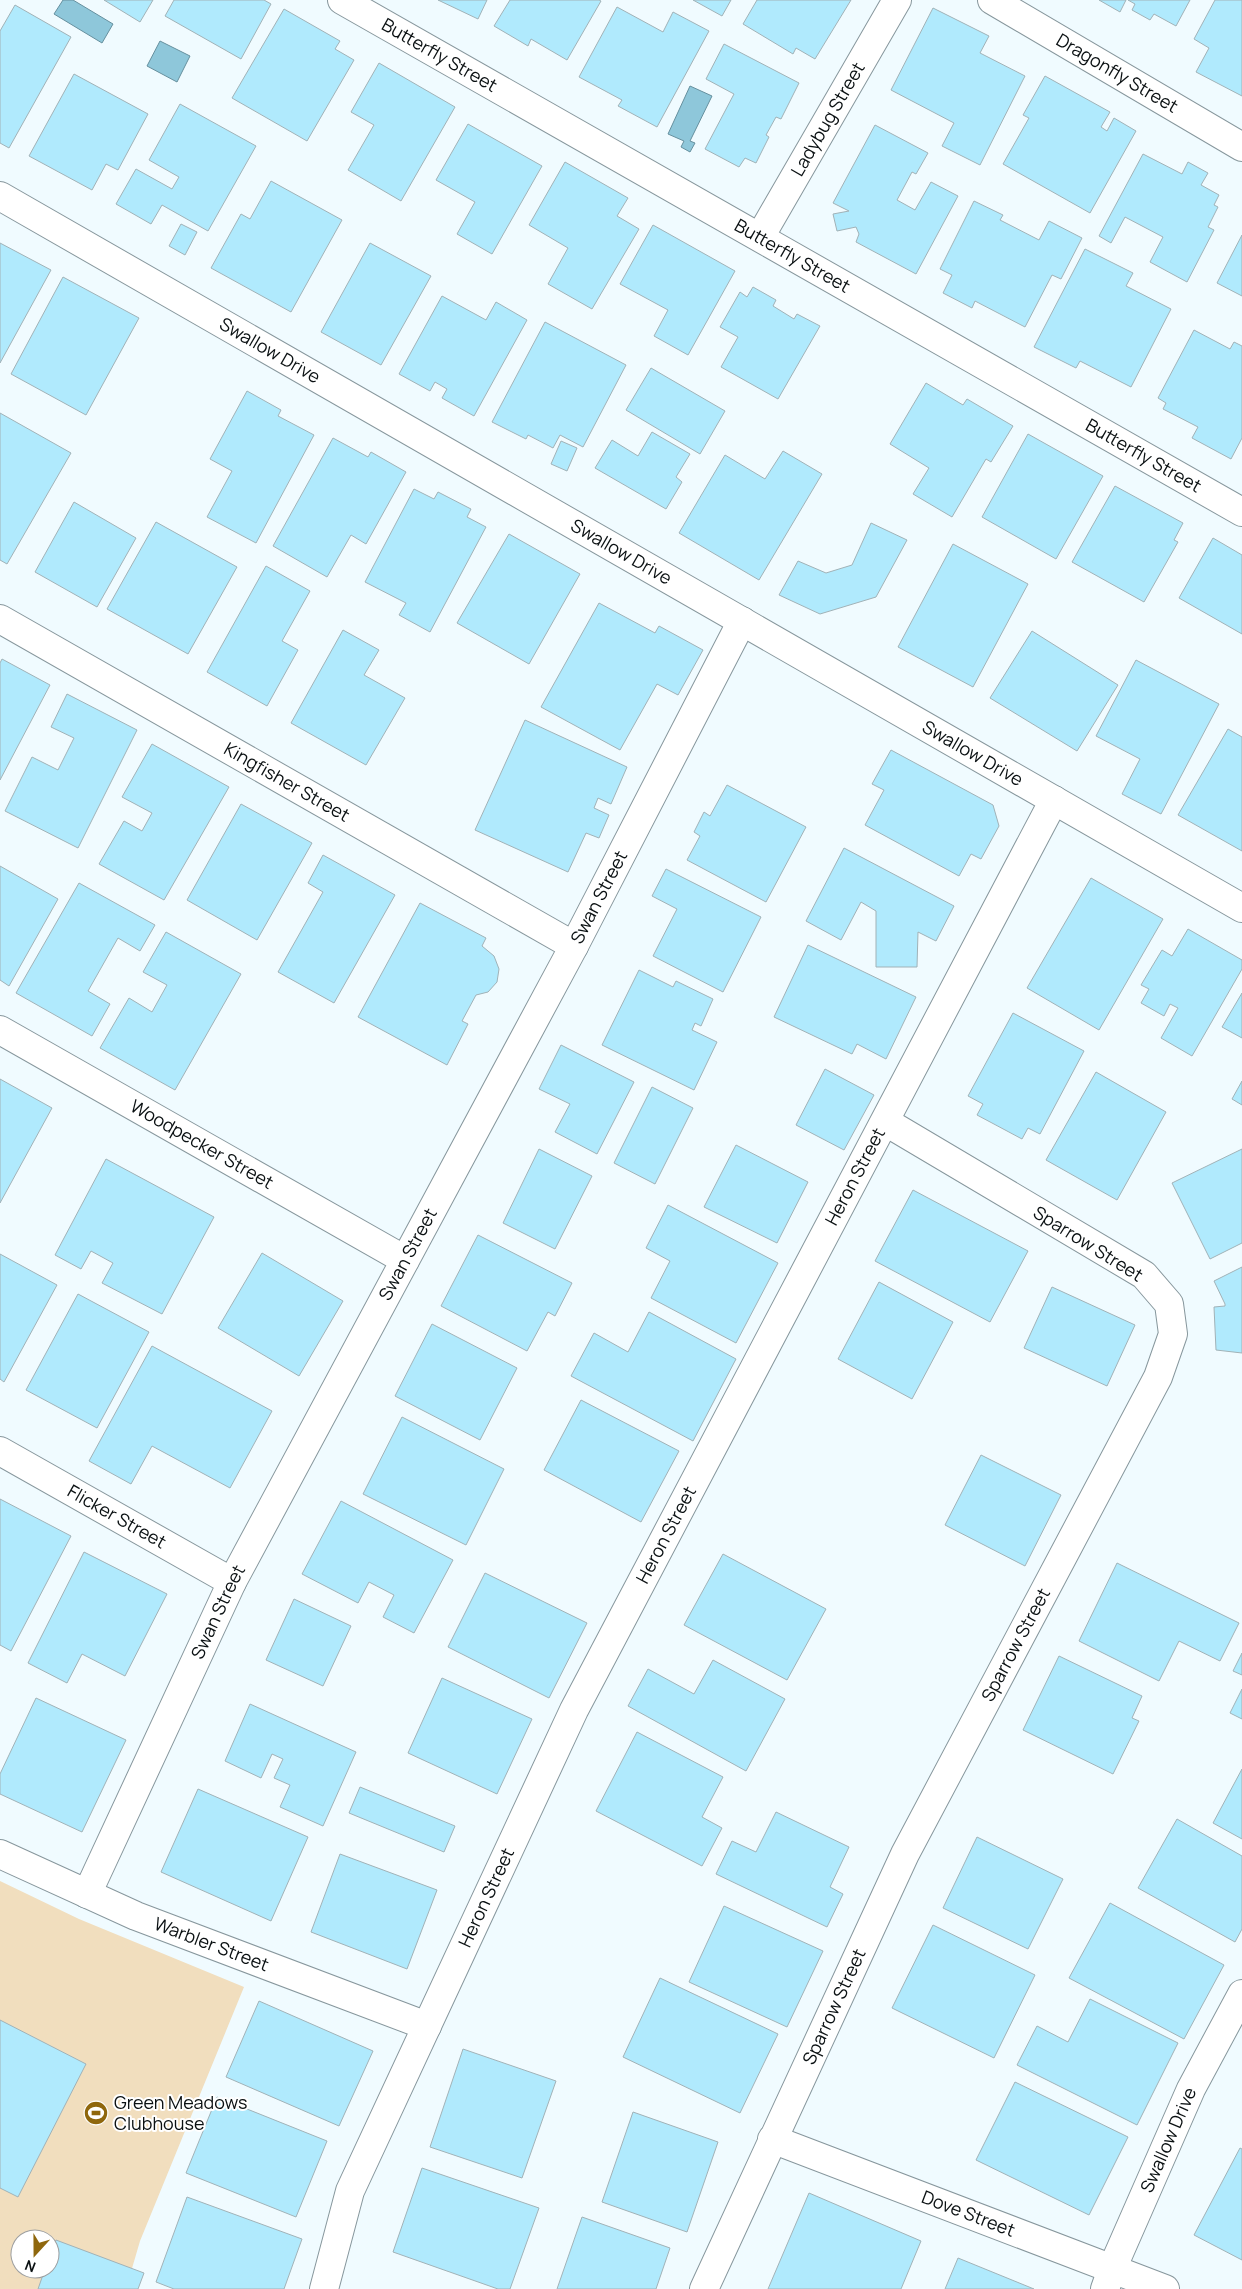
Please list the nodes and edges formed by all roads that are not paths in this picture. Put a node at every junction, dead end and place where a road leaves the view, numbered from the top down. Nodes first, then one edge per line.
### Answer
1 (342, 0) edge
2 (896, 0) edge
3 (992, 0) edge
4 (1242, 146) edge
5 (0, 196) edge
6 (760, 237) junction
7 (1242, 512) edge
8 (0, 618) edge
9 (742, 621) junction
10 (1054, 800) junction
11 (1242, 908) edge
12 (574, 946) junction
13 (0, 1030) edge
14 (886, 1122) junction
15 (405, 1260) junction
16 (0, 1451) edge
17 (232, 1582) junction
18 (0, 1854) edge
19 (87, 1894) junction
20 (1242, 1994) edge
21 (427, 2026) junction
22 (772, 2139) junction
23 (1109, 2279) edge
24 (324, 2289) edge
25 (704, 2289) edge
26 (1165, 2289) edge

1 - 6 street, Butterfly Street
2 - 6 street, Ladybug Street
3 - 4 street, Dragonfly Street
5 - 9 street, Swallow Drive
6 - 7 street, Butterfly Street
8 - 12 street, Kingfisher Street
9 - 10 street, Swallow Drive
9 - 12 street, Swan Street
10 - 11 street, Swallow Drive
10 - 14 street, Heron Street
12 - 15 street, Swan Street
13 - 15 street, Woodpecker Street
14 - 21 street, Heron Street
14 - 22 street, Sparrow Street
15 - 17 street, Swan Street
16 - 17 street, Flicker Street
17 - 19 street, Swan Street
18 - 19 street, Warbler Street
19 - 21 street, Warbler Street
20 - 23 street, Swallow Drive
21 - 24 street, Heron Street
22 - 23 street, Dove Street
22 - 25 street, Sparrow Street
23 - 26 street, Dove Street

